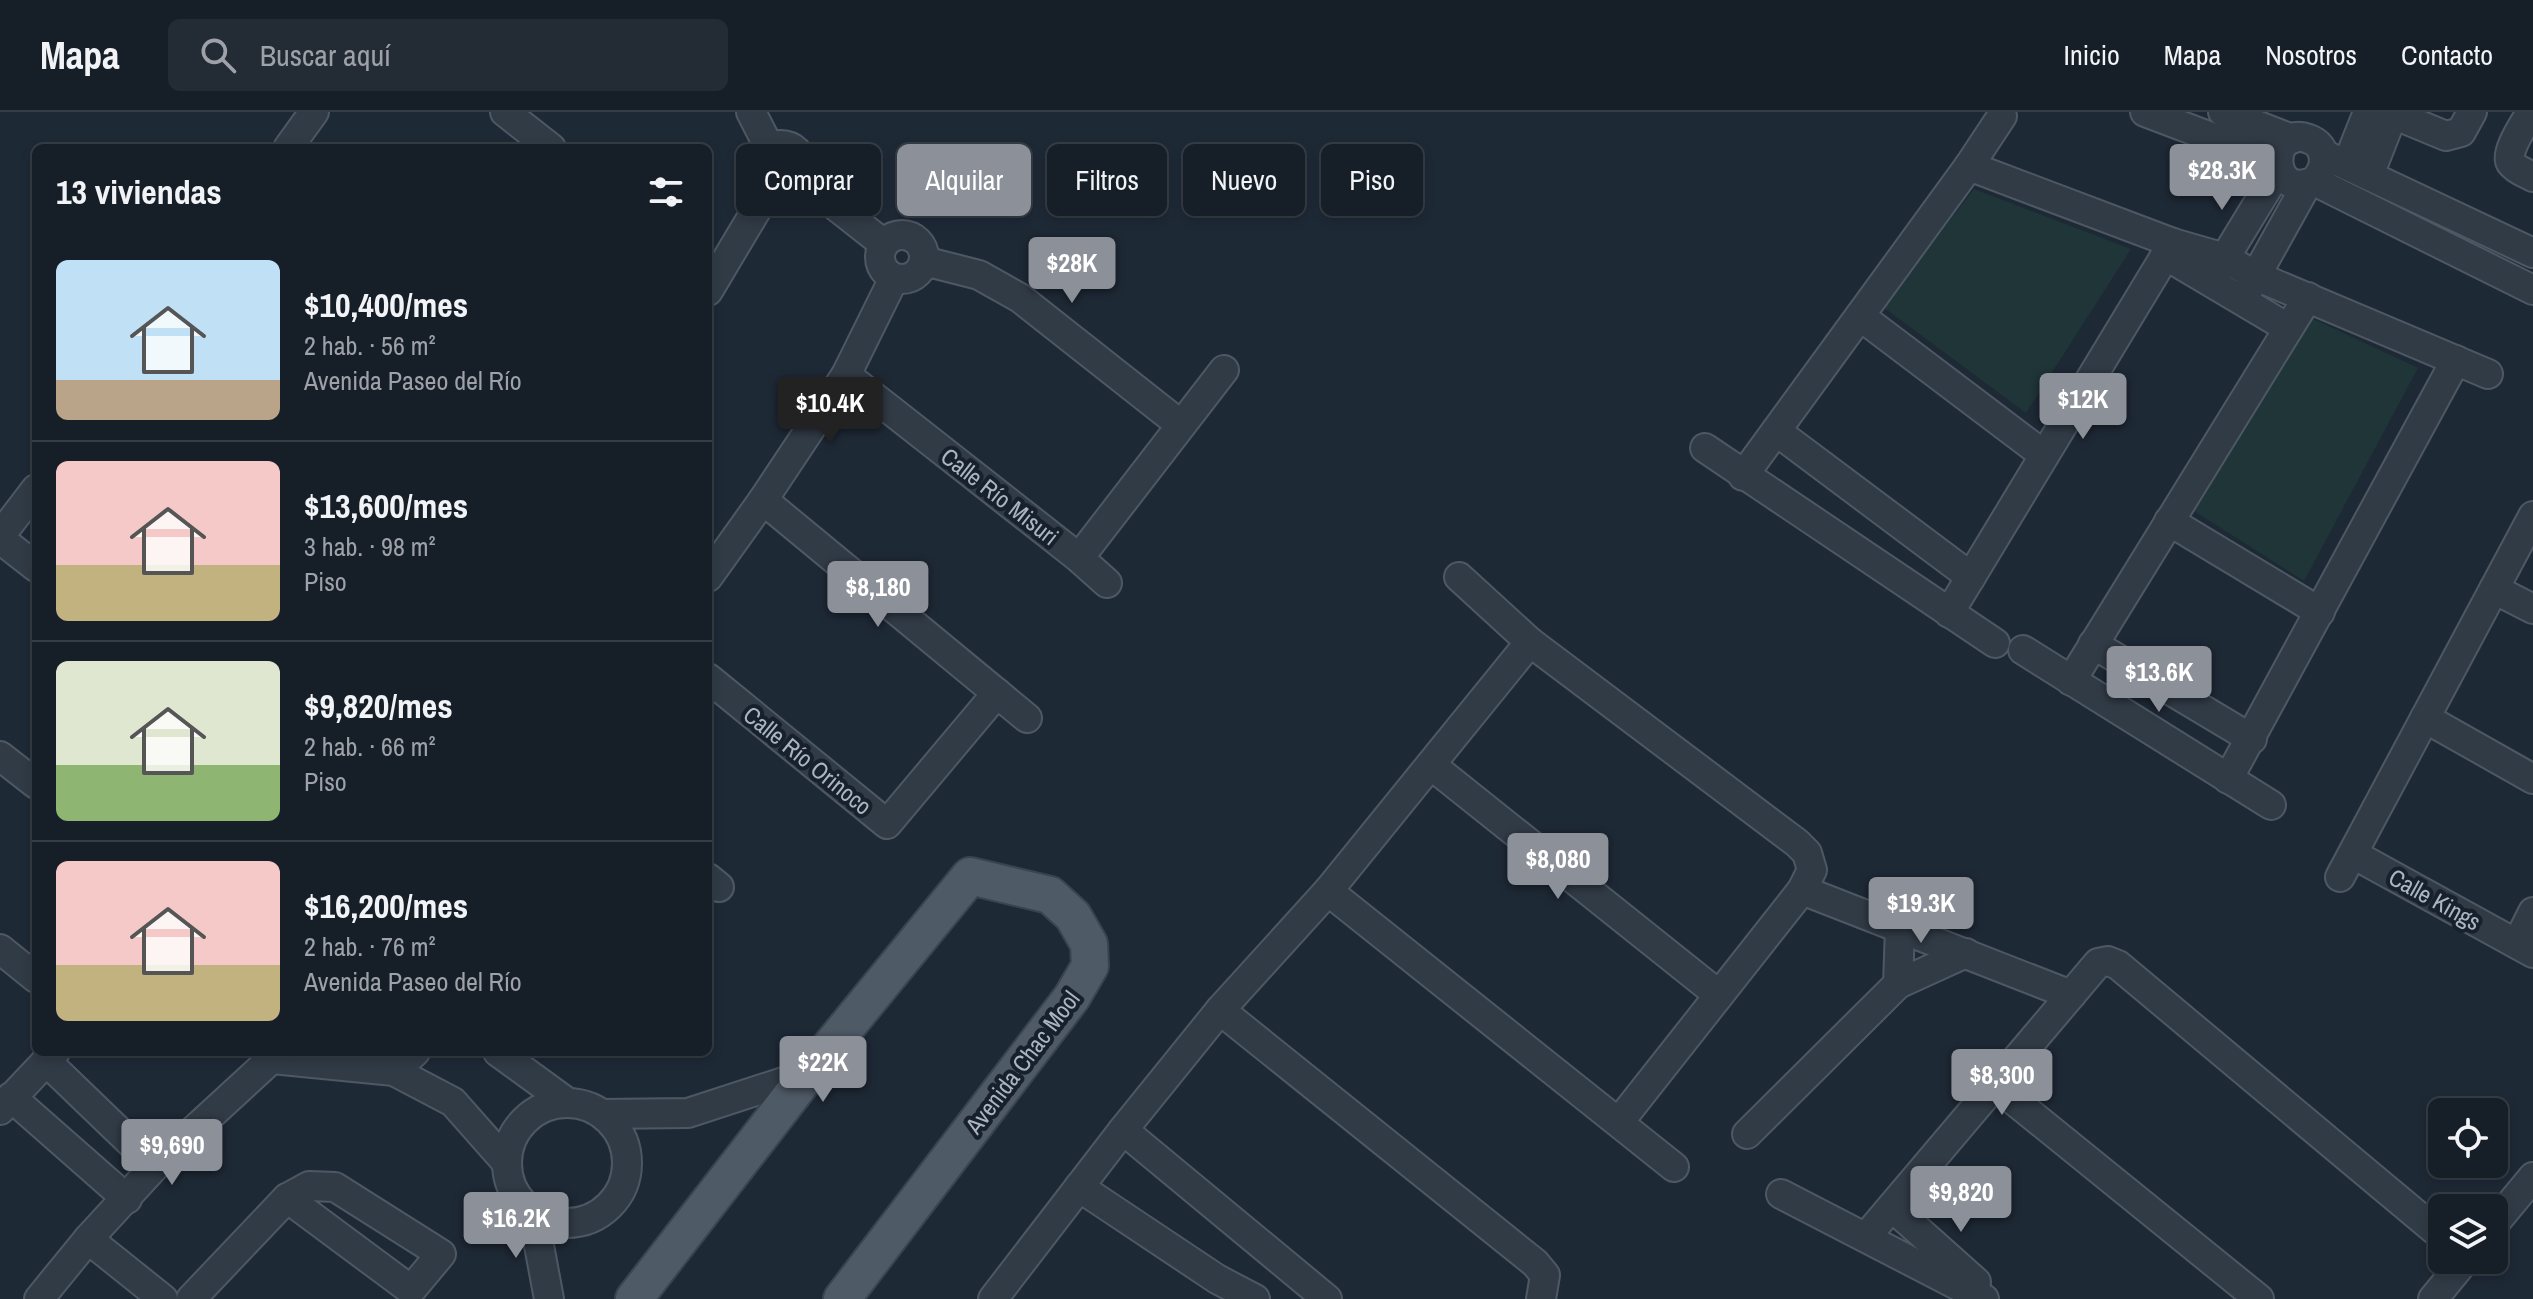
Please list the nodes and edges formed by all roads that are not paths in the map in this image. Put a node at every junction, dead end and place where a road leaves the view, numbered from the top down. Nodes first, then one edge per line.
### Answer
1 (314, 112) edge
2 (505, 112) edge
3 (751, 112) edge
4 (2145, 112) edge
5 (2223, 112) edge
6 (2472, 112) edge
7 (2531, 112) edge
8 (2383, 113) edge
9 (2002, 116) dead end
10 (291, 144) edge
11 (546, 144) edge
12 (767, 144) edge
13 (2283, 156) junction
14 (2346, 165) junction
15 (1969, 166) junction
16 (2533, 177) edge
17 (2311, 182) junction
18 (752, 216) edge
19 (848, 216) edge
20 (884, 244) junction
21 (2169, 249) junction
22 (2533, 253) edge
23 (924, 261) junction
24 (2218, 270) junction
25 (2256, 276) junction
26 (712, 278) edge
27 (894, 278) junction
28 (2533, 290) edge
29 (2308, 297) junction
30 (2242, 301) junction
31 (1860, 316) junction
32 (2288, 328) junction
33 (2456, 360) junction
34 (1224, 370) dead end
35 (2488, 374) dead end
36 (846, 375) junction
37 (1181, 425) junction
38 (1776, 431) junction
39 (1705, 448) dead end
40 (2044, 455) junction
41 (1743, 476) junction
42 (32, 494) edge
43 (763, 500) junction
44 (2533, 516) edge
45 (2169, 521) junction
46 (0, 537) edge
47 (1079, 558) junction
48 (32, 564) edge
49 (712, 571) edge
50 (1459, 577) dead end
51 (1971, 577) junction
52 (1107, 583) dead end
53 (2494, 589) junction
54 (2533, 609) edge
55 (2320, 612) junction
56 (1949, 613) junction
57 (1530, 642) junction
58 (1995, 643) dead end
59 (2093, 644) junction
60 (2023, 650) dead end
61 (712, 681) edge
62 (2071, 681) junction
63 (997, 693) junction
64 (1027, 718) dead end
65 (2425, 718) junction
66 (2252, 739) junction
67 (0, 756) edge
68 (1431, 765) junction
69 (2228, 779) junction
70 (2533, 779) edge
71 (32, 781) edge
72 (2271, 805) dead end
73 (1802, 890) junction
74 (1328, 891) junction
75 (2533, 912) edge
76 (1900, 928) junction
77 (2525, 948) edge
78 (0, 949) edge
79 (1966, 953) junction
80 (32, 975) edge
81 (1898, 984) junction
82 (1719, 995) junction
83 (2071, 995) junction
84 (1220, 1010) junction
85 (50, 1056) edge
86 (276, 1056) edge
87 (411, 1056) edge
88 (503, 1056) edge
89 (394, 1071) junction
90 (808, 1074) junction
91 (1995, 1085) junction
92 (568, 1103) junction
93 (6, 1104) edge
94 (602, 1114) junction
95 (1619, 1122) junction
96 (1123, 1130) junction
97 (1747, 1134) dead end
98 (506, 1162) junction
99 (155, 1166) junction
100 (1674, 1167) dead end
101 (2533, 1177) edge
102 (1079, 1187) junction
103 (1781, 1194) dead end
104 (287, 1198) junction
105 (127, 1199) junction
106 (1892, 1207) junction
107 (2508, 1207) edge
108 (533, 1213) junction
109 (2428, 1224) edge
110 (1866, 1237) junction
111 (88, 1239) junction
112 (2454, 1274) edge
113 (39, 1299) edge
114 (163, 1299) edge
115 (191, 1299) edge
116 (549, 1299) edge
117 (634, 1299) edge
118 (842, 1299) edge
119 (993, 1299) edge
120 (1255, 1299) edge
121 (1327, 1299) edge
122 (1541, 1299) edge
123 (1984, 1299) edge
124 (1995, 1299) edge
125 (2259, 1299) edge
126 (2433, 1299) edge

1 - 10 street
2 - 11 street
3 - 12 street
4 - 13 street
5 - 13 street
6 - 8 street
7 - 16 street
8 - 14 street
9 - 15 street
13 - 14 street
13 - 17 street
13 - 24 street
14 - 17 street
14 - 22 street
15 - 21 street
15 - 31 street
17 - 25 street
17 - 28 street
18 - 26 street
19 - 20 street
20 - 23 street
20 - 27 street
21 - 24 street
21 - 40 street
23 - 27 street
23 - 37 street
24 - 25 street
24 - 30 street
25 - 29 street
25 - 30 street
27 - 36 street
29 - 32 street
29 - 33 street
30 - 32 street
31 - 38 street
31 - 40 street
32 - 45 street
33 - 35 street
33 - 55 street
34 - 37 street, Calle Río Misuri
36 - 43 street
36 - 47 street, Calle Río Misuri
37 - 47 street, Calle Río Misuri
38 - 41 street
38 - 51 street
39 - 41 street
40 - 51 street
41 - 56 street
42 - 46 street
43 - 49 street
43 - 63 street
44 - 53 street, Calle Kings
45 - 55 street
45 - 59 street
46 - 48 street
47 - 52 street, Calle Río Misuri
50 - 57 street
51 - 56 street
53 - 54 street
53 - 65 street, Calle Kings
55 - 66 street
56 - 58 street
57 - 68 street
57 - 73 street
59 - 62 street
59 - 66 street
60 - 62 street
61 - 63 street, Calle Río Orinoco
62 - 69 street
63 - 64 street
65 - 70 street
65 - 77 street, Calle Kings
66 - 69 street
67 - 71 street
68 - 74 street
68 - 82 street
69 - 72 street
73 - 76 street
73 - 82 street
74 - 84 street
74 - 95 street
75 - 77 street, Calle Kings
76 - 79 street
76 - 81 street
78 - 80 street
79 - 81 street
79 - 83 street
81 - 97 street
82 - 95 street
83 - 91 street
83 - 109 street
84 - 96 street
84 - 122 street
85 - 93 street
85 - 99 street
86 - 89 street
86 - 99 street
87 - 89 street
88 - 92 street
89 - 98 street
90 - 94 street
90 - 117 main road, Avenida Chac Mool
90 - 118 main road, Avenida Chac Mool
91 - 106 street
91 - 125 street
92 - 94 street
92 - 98 street
93 - 105 street
94 - 108 street
95 - 100 street
96 - 102 street
96 - 121 street
98 - 108 street
99 - 105 street
101 - 107 street
102 - 119 street
102 - 120 street
103 - 110 street
104 - 104 street
104 - 115 street
105 - 111 street
106 - 110 street
106 - 124 street
108 - 116 street
110 - 123 street
111 - 113 street
111 - 114 street
112 - 126 street

